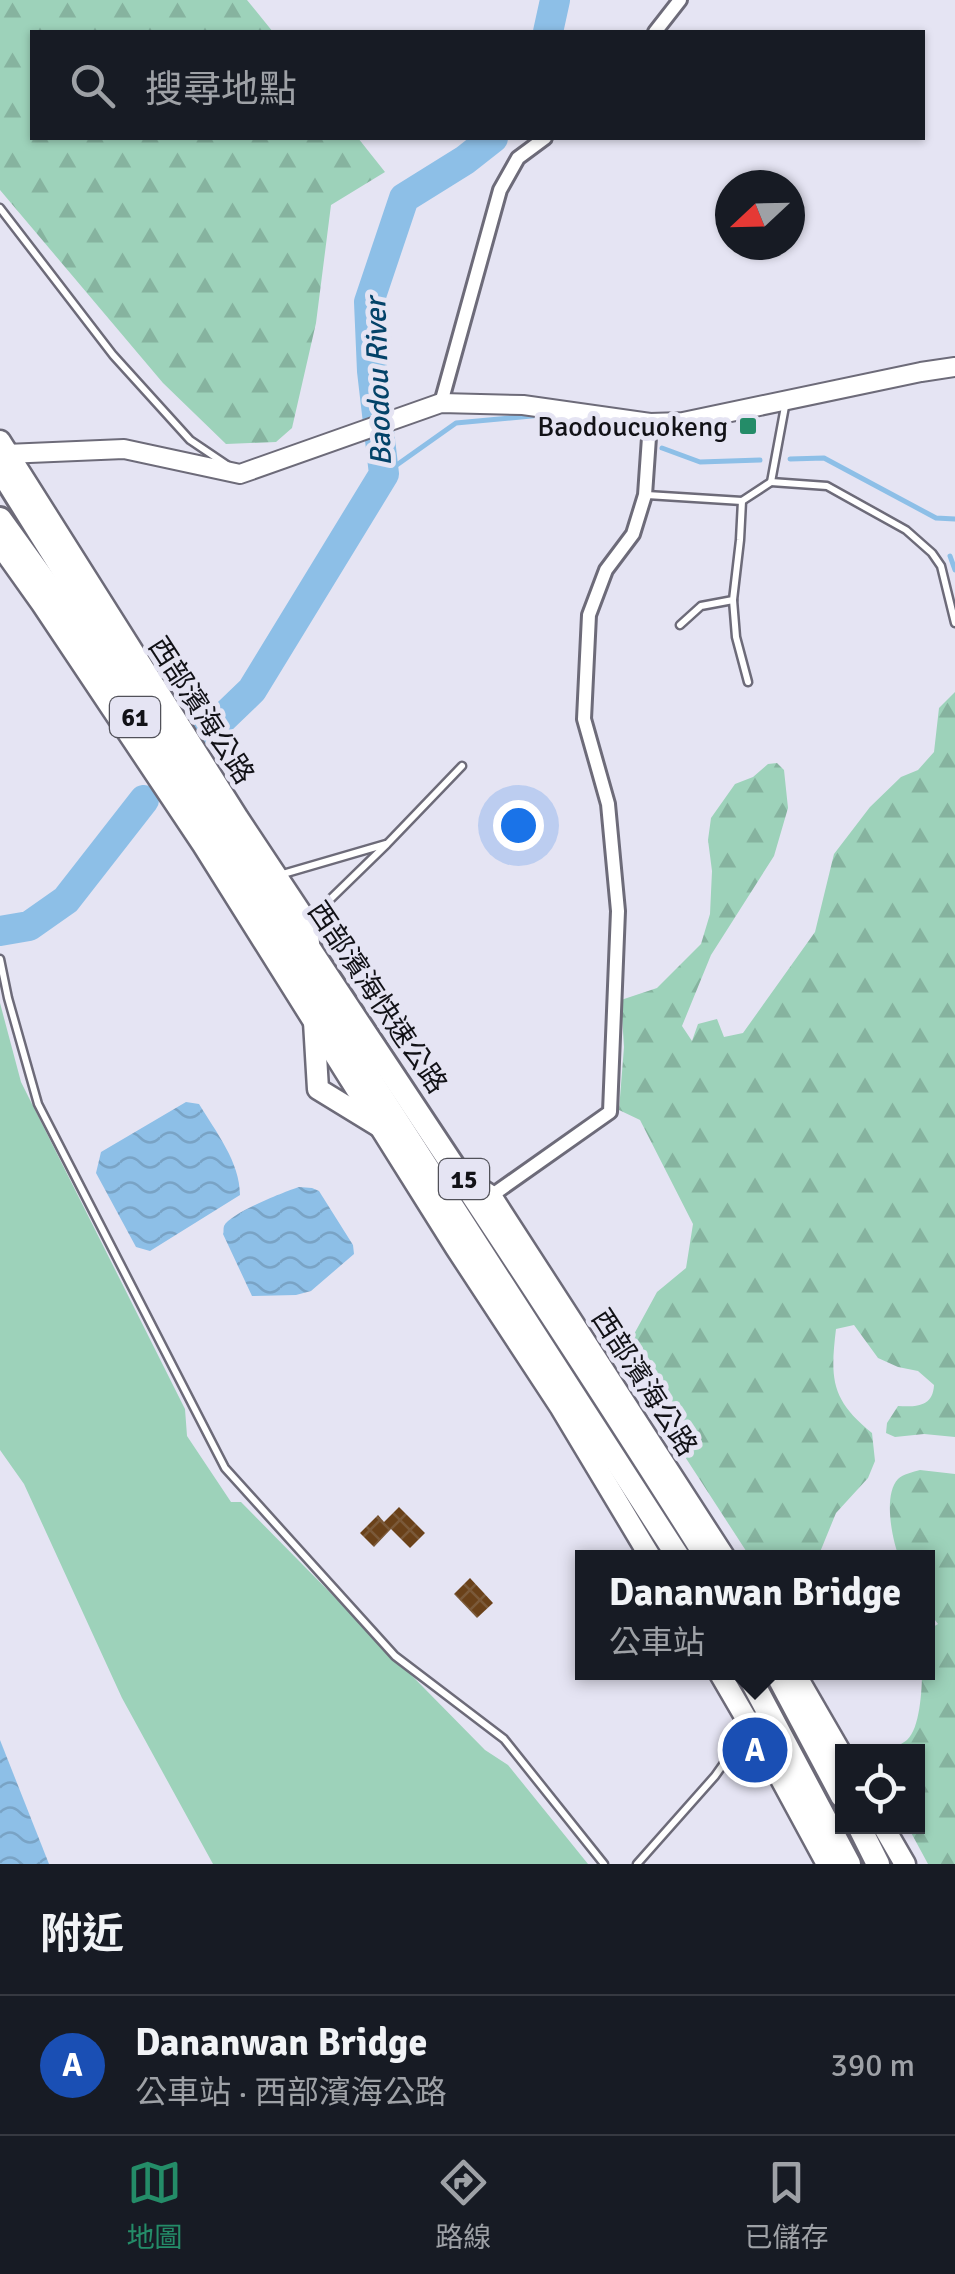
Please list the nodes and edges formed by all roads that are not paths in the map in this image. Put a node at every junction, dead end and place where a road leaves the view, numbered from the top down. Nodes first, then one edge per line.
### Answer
1 (680, 0) edge
2 (658, 30) edge
3 (542, 140) edge
4 (0, 208) edge
5 (955, 367) edge
6 (786, 400) junction
7 (438, 404) junction
8 (650, 423) junction
9 (4, 454) edge
10 (240, 474) junction
11 (771, 482) junction
12 (645, 495) junction
13 (742, 501) junction
14 (0, 519) edge
15 (0, 545) edge
16 (65, 593) junction
17 (732, 600) junction
18 (955, 622) edge
19 (680, 625) dead end
20 (748, 682) dead end
21 (462, 766) dead end
22 (221, 832) junction
23 (387, 844) junction
24 (276, 876) junction
25 (308, 922) junction
26 (0, 959) edge
27 (491, 1196) junction
28 (646, 1550) edge
29 (674, 1550) edge
30 (702, 1550) edge
31 (720, 1550) edge
32 (724, 1680) edge
33 (751, 1680) edge
34 (780, 1680) edge
35 (799, 1680) edge
36 (751, 1726) junction
37 (836, 1744) edge
38 (835, 1783) edge
39 (863, 1834) edge
40 (888, 1834) edge
41 (604, 1864) edge
42 (637, 1864) edge
43 (826, 1864) edge
44 (849, 1864) edge
45 (878, 1864) edge
46 (905, 1864) edge

1 - 2 street
3 - 7 street
4 - 10 lane
5 - 6 street
6 - 8 street
6 - 11 lane
7 - 8 street
7 - 10 street
8 - 12 street
9 - 10 street
9 - 16 highway, 西部濱海快速公路 / 61
9 - 24 main road, 西部濱海公路
11 - 13 lane
11 - 18 lane
12 - 13 lane
12 - 27 street
13 - 17 lane
14 - 16 highway, 西部濱海快速公路 / 61
15 - 28 main road, 15
16 - 22 highway, 西部濱海快速公路 / 61
17 - 19 lane
17 - 20 lane
21 - 23 lane
22 - 29 highway, 西部濱海快速公路 / 61
22 - 30 highway, 西部濱海快速公路 / 61
23 - 24 lane
23 - 25 lane
24 - 25 main road, 西部濱海公路
25 - 27 main road, 西部濱海公路 / 15
26 - 41 lane
27 - 31 main road, 西部濱海公路 / 15
32 - 36 main road
33 - 44 highway
34 - 38 highway
35 - 37 main road
36 - 42 lane
36 - 43 main road
39 - 45 highway
40 - 46 main road

